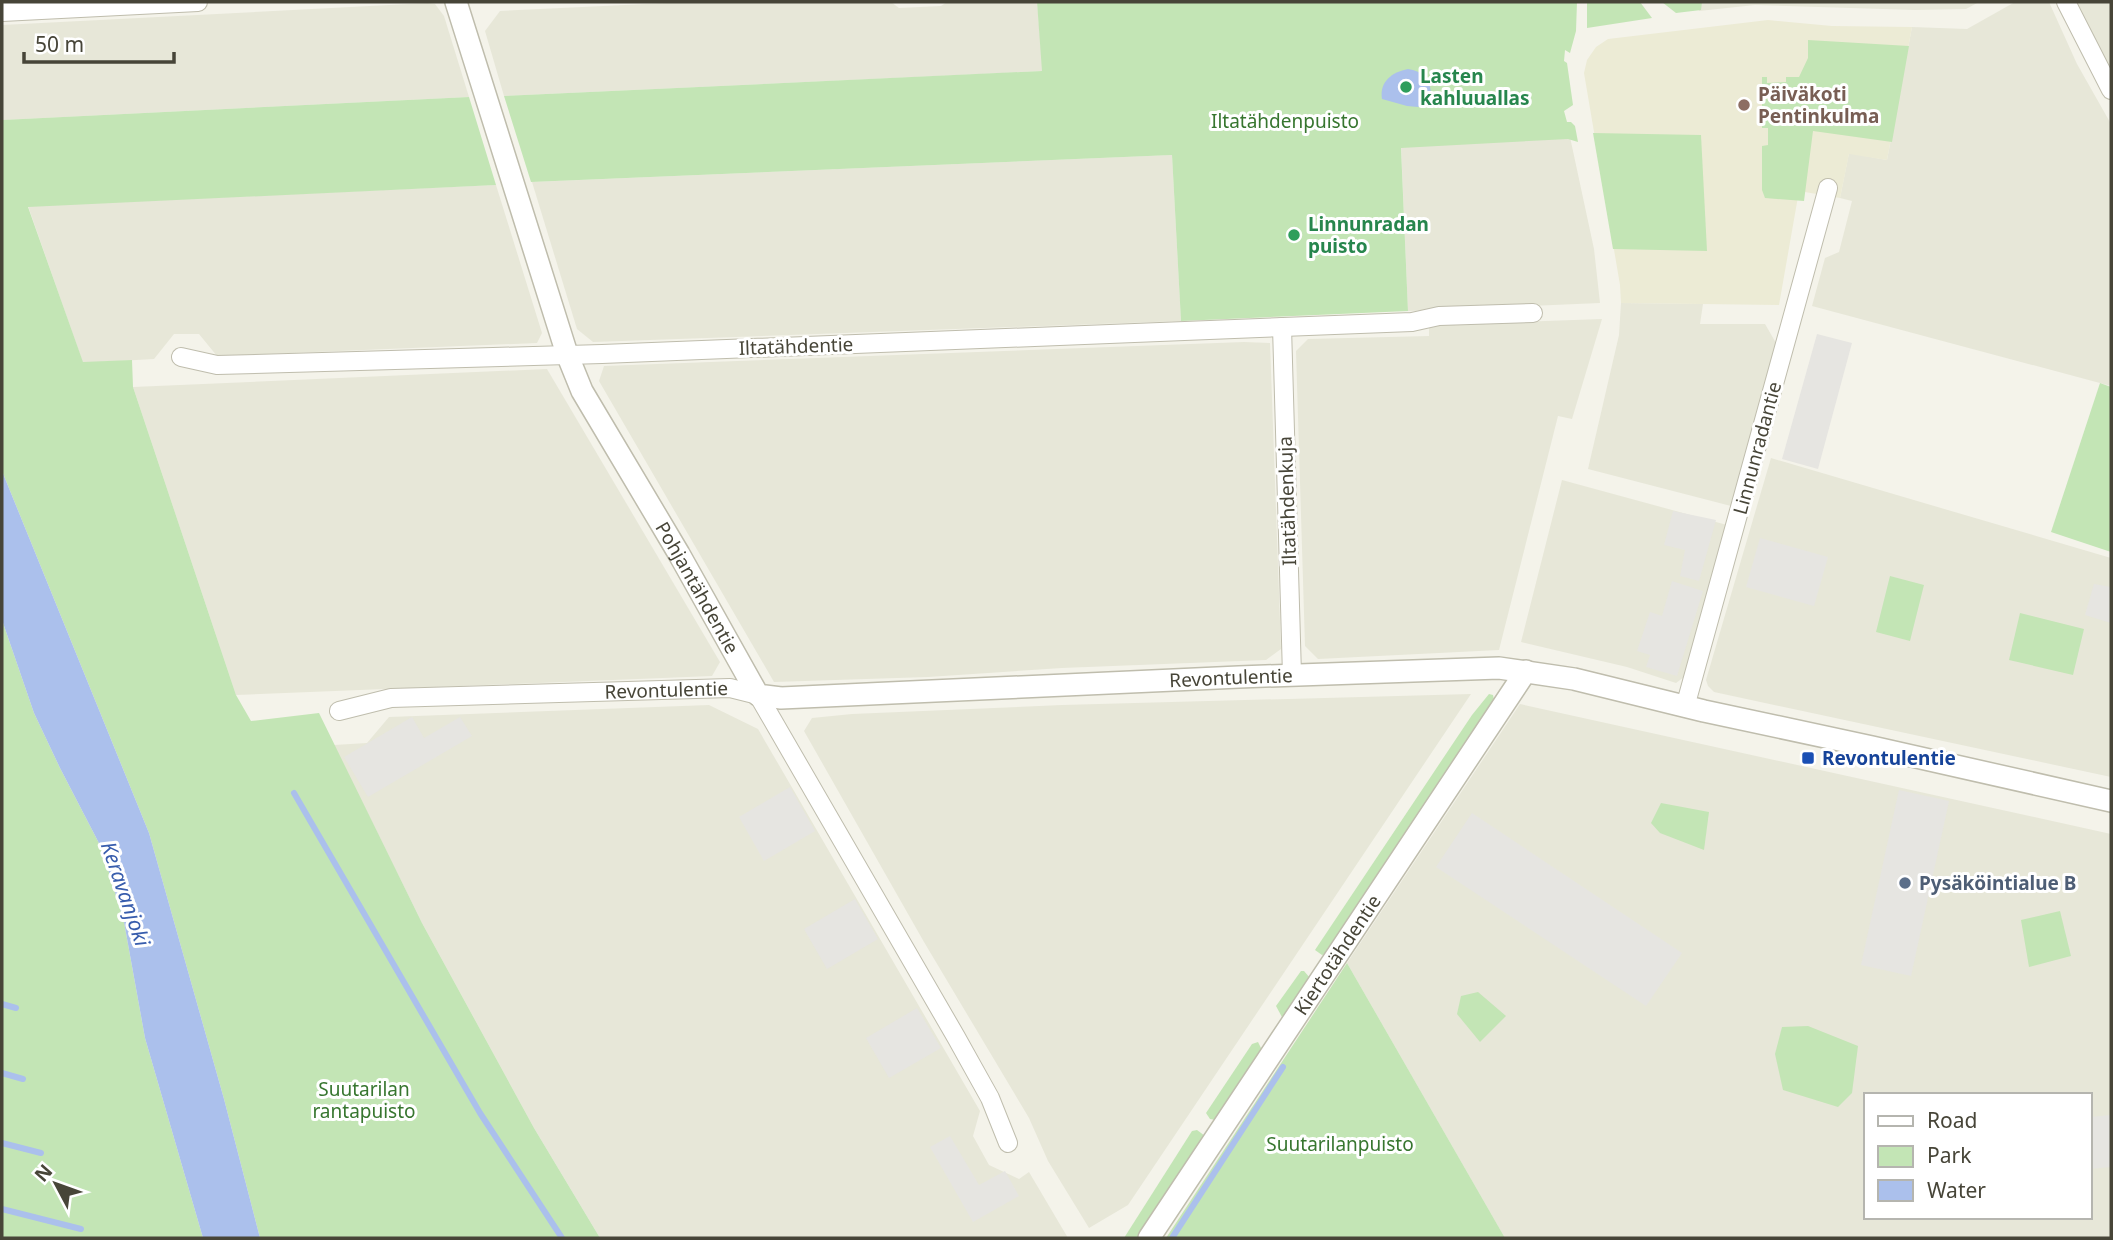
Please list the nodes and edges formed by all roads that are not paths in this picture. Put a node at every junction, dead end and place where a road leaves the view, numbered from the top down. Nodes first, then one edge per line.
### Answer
1 (198, 2) edge
2 (456, 2) edge
3 (473, 2) edge
4 (2066, 2) edge
5 (2, 12) edge
6 (2111, 90) edge
7 (1828, 188) dead end
8 (1533, 313) dead end
9 (1282, 327) junction
10 (567, 354) junction
11 (181, 357) dead end
12 (1526, 671) junction
13 (1292, 675) junction
14 (758, 695) junction
15 (1685, 707) junction
16 (339, 711) dead end
17 (2111, 801) edge
18 (1008, 1143) dead end
19 (1149, 1238) edge

1 - 5 street
2 - 3 street
2 - 10 street, Pohjantähdentie
4 - 6 street
7 - 15 street, Linnunradantie
8 - 9 street, Iltatähdentie
9 - 10 street, Iltatähdentie
9 - 13 street, Iltatähdenkuja
10 - 11 street, Iltatähdentie
10 - 14 street, Pohjantähdentie
12 - 13 street, Revontulentie
12 - 15 street, Revontulentie
12 - 19 street, Kiertotähdentie
13 - 14 street, Revontulentie
14 - 16 street, Revontulentie
14 - 18 street, Pohjantähdentie
15 - 17 street, Revontulentie

